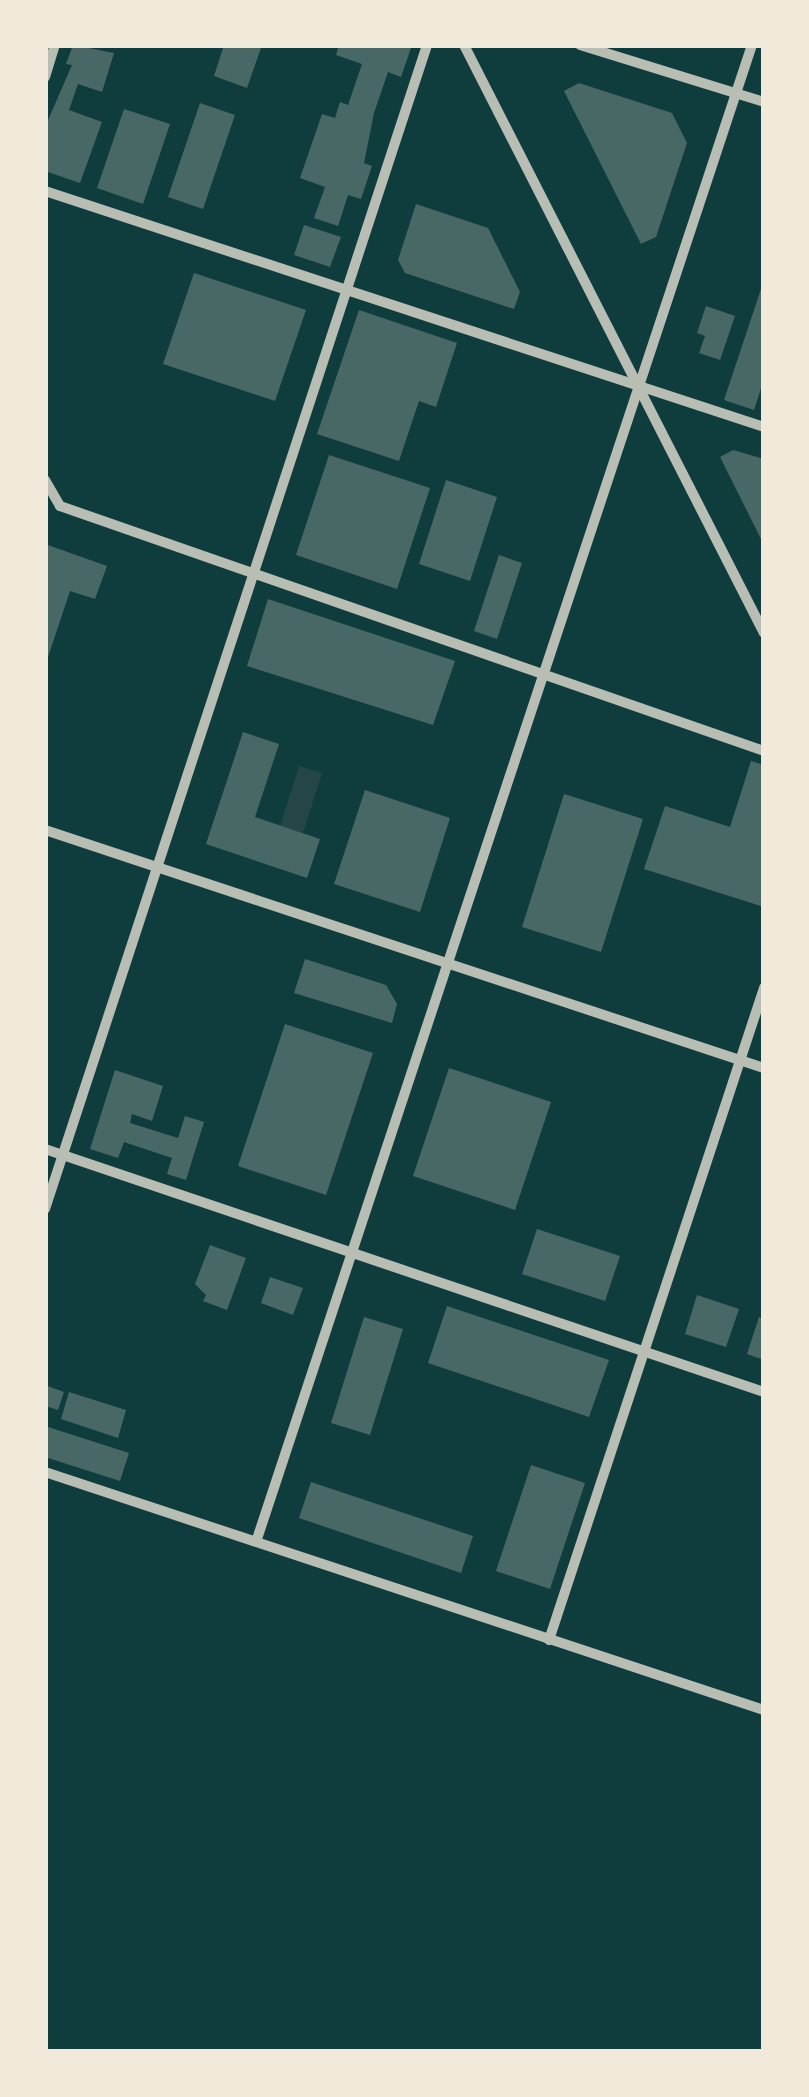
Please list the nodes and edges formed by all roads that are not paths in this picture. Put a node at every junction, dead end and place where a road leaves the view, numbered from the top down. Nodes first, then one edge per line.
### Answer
1 (55, 45) edge
2 (427, 45) edge
3 (464, 45) edge
4 (580, 45) edge
5 (752, 45) edge
6 (45, 77) edge
7 (736, 93) junction
8 (764, 102) edge
9 (45, 191) edge
10 (346, 286) junction
11 (640, 386) junction
12 (764, 427) edge
13 (45, 480) edge
14 (253, 574) junction
15 (764, 633) edge
16 (545, 677) junction
17 (764, 751) edge
18 (45, 830) edge
19 (159, 869) junction
20 (448, 963) junction
21 (764, 988) edge
22 (739, 1060) junction
23 (764, 1068) edge
24 (45, 1149) edge
25 (63, 1155) junction
26 (45, 1208) edge
27 (352, 1251) junction
28 (645, 1352) junction
29 (764, 1392) edge
30 (45, 1472) edge
31 (257, 1538) junction
32 (549, 1640) junction
33 (764, 1710) edge

1 - 6 street
2 - 10 street
3 - 11 street
4 - 7 street
5 - 7 street
7 - 8 street
7 - 11 street
9 - 10 street
10 - 11 street
10 - 14 street
11 - 12 street
11 - 15 street
11 - 16 street
13 - 14 street
14 - 16 street
14 - 19 street
16 - 17 street
16 - 20 street
18 - 19 street
19 - 20 street
19 - 25 street
20 - 22 street
20 - 27 street
21 - 22 street
22 - 23 street
22 - 28 street
24 - 25 street
25 - 26 street
25 - 27 street
27 - 28 street
27 - 31 street
28 - 29 street
28 - 32 street
30 - 31 street
31 - 32 street
32 - 33 street

